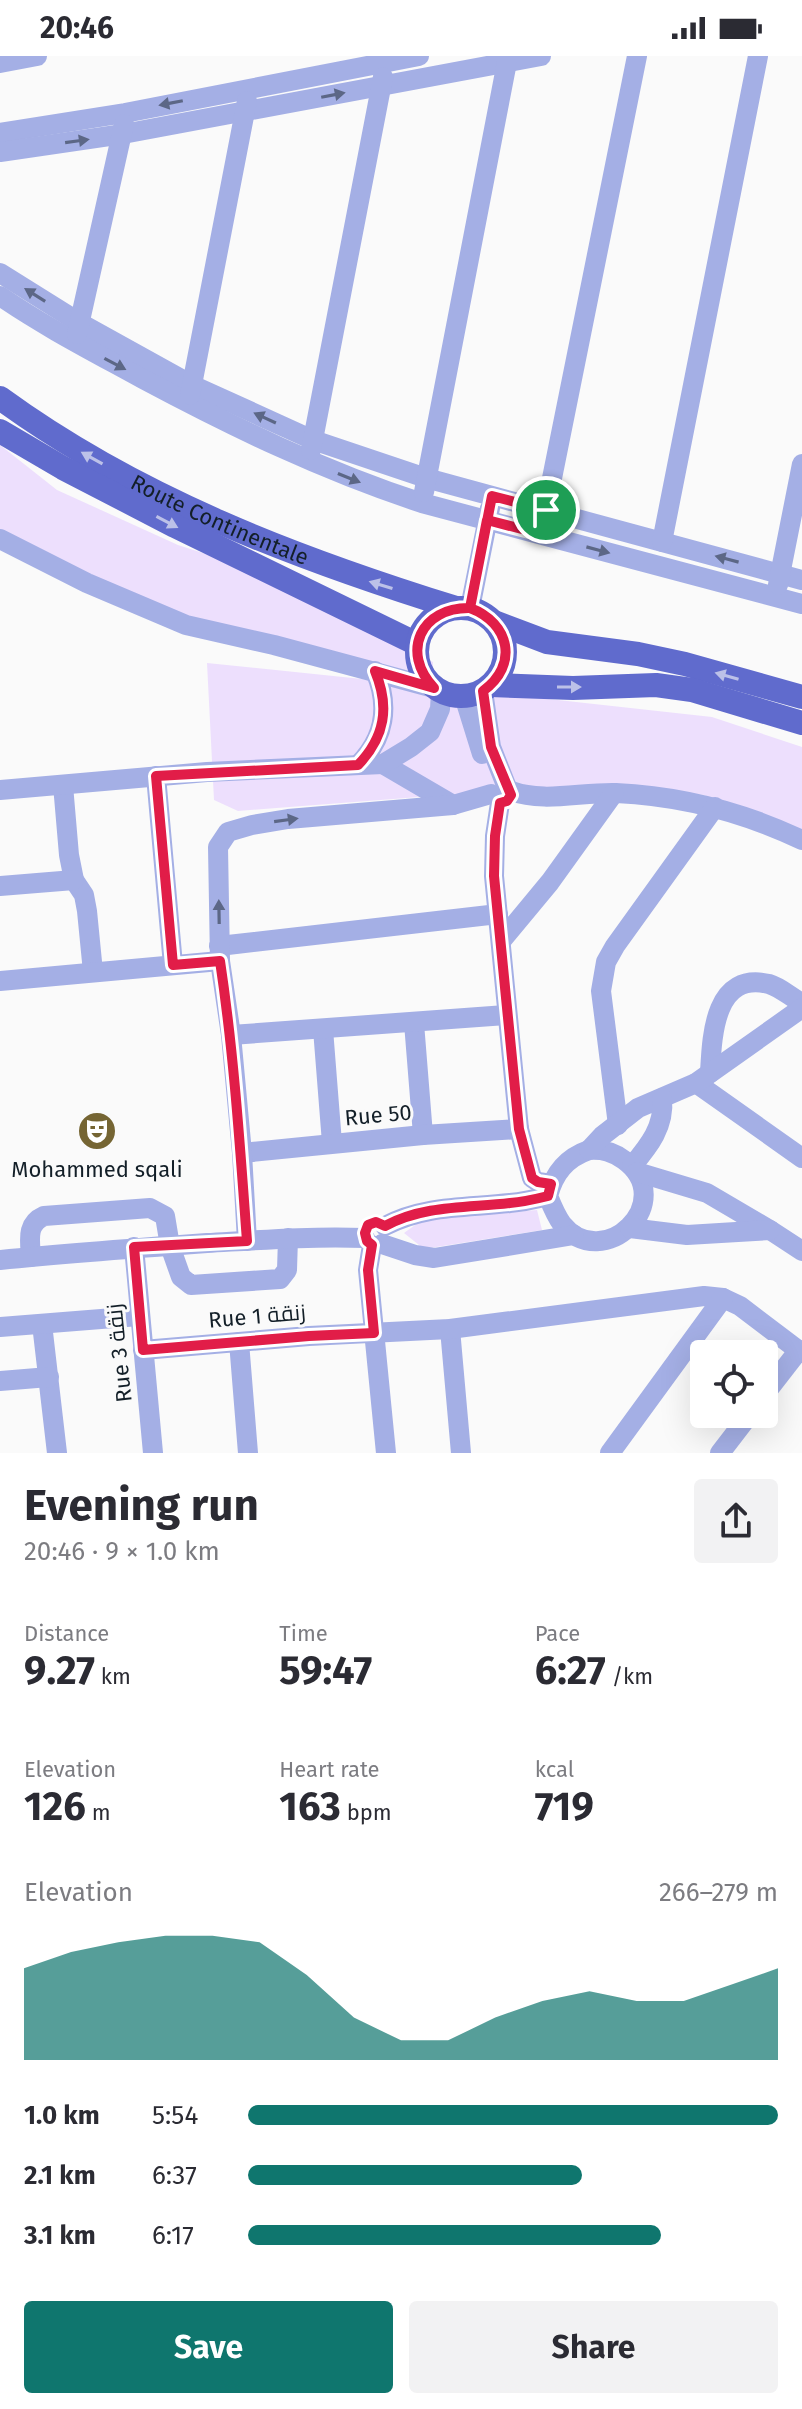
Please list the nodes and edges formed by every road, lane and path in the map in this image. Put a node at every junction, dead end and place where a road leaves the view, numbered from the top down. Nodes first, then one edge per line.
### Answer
1 (37, 56) edge
2 (419, 56) edge
3 (541, 56) edge
4 (637, 56) edge
5 (758, 56) edge
6 (507, 59) edge
7 (0, 63) edge
8 (384, 63) junction
9 (381, 86) junction
10 (248, 88) junction
11 (247, 112) junction
12 (125, 113) junction
13 (0, 133) edge
14 (123, 134) junction
15 (0, 152) edge
16 (0, 273) edge
17 (0, 296) edge
18 (78, 333) junction
19 (190, 394) junction
20 (0, 398) edge
21 (0, 431) edge
22 (313, 440) junction
23 (308, 461) junction
24 (802, 464) edge
25 (426, 478) junction
26 (492, 496) junction
27 (422, 503) junction
28 (546, 510) junction
29 (487, 520) junction
30 (541, 534) junction
31 (0, 539) edge
32 (662, 542) junction
33 (780, 574) junction
34 (802, 580) edge
35 (776, 597) junction
36 (802, 604) edge
37 (463, 608) junction
38 (494, 622) junction
39 (417, 644) junction
40 (375, 671) junction
41 (463, 690) junction
42 (802, 697) edge
43 (802, 723) edge
44 (383, 764) junction
45 (358, 765) junction
46 (156, 776) junction
47 (63, 785) junction
48 (0, 790) edge
49 (501, 791) junction
50 (614, 793) junction
51 (453, 805) junction
52 (715, 807) junction
53 (802, 840) edge
54 (74, 880) junction
55 (0, 886) edge
56 (498, 914) junction
57 (501, 941) junction
58 (220, 954) junction
59 (173, 965) junction
60 (93, 972) junction
61 (0, 981) edge
62 (802, 1006) edge
63 (506, 1015) junction
64 (414, 1023) junction
65 (323, 1029) junction
66 (231, 1035) junction
67 (703, 1078) junction
68 (662, 1098) junction
69 (618, 1125) junction
70 (519, 1129) junction
71 (423, 1135) junction
72 (332, 1143) junction
73 (589, 1150) junction
74 (242, 1153) junction
75 (802, 1158) edge
76 (634, 1169) junction
77 (550, 1190) junction
78 (630, 1228) junction
79 (770, 1230) junction
80 (574, 1235) junction
81 (288, 1238) junction
82 (376, 1238) junction
83 (247, 1241) junction
84 (170, 1246) junction
85 (134, 1247) junction
86 (802, 1251) edge
87 (31, 1257) junction
88 (0, 1260) edge
89 (723, 1298) junction
90 (139, 1316) junction
91 (42, 1324) junction
92 (0, 1327) edge
93 (450, 1329) junction
94 (374, 1333) junction
95 (239, 1342) junction
96 (143, 1350) junction
97 (800, 1352) edge
98 (49, 1377) junction
99 (778, 1378) edge
100 (0, 1381) edge
101 (739, 1428) edge
102 (57, 1453) edge
103 (153, 1453) edge
104 (248, 1453) edge
105 (386, 1453) edge
106 (461, 1453) edge
107 (610, 1453) edge
108 (720, 1453) edge

1 - 7 street
2 - 8 street
3 - 6 street
4 - 28 street
5 - 32 street
6 - 9 street
6 - 25 street
8 - 9 street
8 - 10 street
11 -> 9 street
9 - 22 street
10 - 11 street
10 -> 12 street
11 - 14 street
11 - 19 street
12 - 13 street
12 - 14 street
15 -> 14 street
14 - 18 street
18 -> 16 street
17 - 18 street
18 - 19 street
22 -> 19 street
19 - 23 street
37 -> 20 main road, Route Continentale
21 -> 39 main road, Route Continentale
22 - 23 street
22 - 25 street
23 -> 27 street
24 - 33 street
25 - 26 street
25 - 27 street
26 - 28 street
26 - 29 street
27 - 29 street
28 - 30 street
28 - 32 street
29 - 30 street
29 - 37 street
30 -> 35 street
31 - 40 street
33 -> 32 street
33 - 34 street
33 - 35 street
35 - 36 street
37 - 38 main road
37 - 39 main road
38 - 41 main road
42 -> 38 main road
39 - 41 main road
40 - 41 street
40 - 45 street
41 -> 43 main road
41 - 44 street
41 - 49 street
44 - 45 street
44 - 51 street
45 - 46 street
46 - 47 street
46 - 59 street
47 - 48 street
47 - 54 street
49 - 50 street
49 - 51 street
49 - 56 street
50 - 52 street
50 - 57 street
58 -> 51 street
52 - 53 street
52 - 69 street
54 - 55 street
54 - 60 street
56 - 57 street
56 - 58 street
57 - 63 street
58 - 59 street
58 - 66 street
59 - 60 street
60 - 61 street
62 - 67 street
62 - 67 street
63 - 64 street
63 - 70 street
64 - 65 street
64 - 71 street
65 - 66 street
65 - 72 street
66 - 74 street
67 - 68 street
67 - 75 street
68 - 69 street
68 - 76 street
69 - 73 street
70 - 71 street, Rue 50
70 - 77 street
71 - 72 street, Rue 50
72 - 74 street, Rue 50
73 - 76 street
73 - 77 street
74 - 83 street
76 - 78 street
76 - 79 street
77 - 80 street
77 - 82 street
78 - 79 street
78 - 80 street
79 - 86 street
80 - 82 street
81 - 82 street
81 - 83 street
81 - 84 street
82 - 94 street
83 - 84 street
84 - 85 street
84 - 87 street
85 - 87 street
85 - 90 street, Rue 3 زنقة
87 - 88 street
89 - 93 street, Rue 1 زنقة
89 - 97 street
89 - 107 street
90 - 91 street
90 - 96 street, Rue 3 زنقة
91 - 92 street
91 - 98 street
93 - 94 street, Rue 1 زنقة
93 - 106 street
94 - 95 street, Rue 1 زنقة
94 - 105 street
95 - 96 street, Rue 1 زنقة
95 - 104 street
96 - 103 street, Rue 3 زنقة
97 - 99 street
98 - 100 street
98 - 102 street
101 - 108 street

